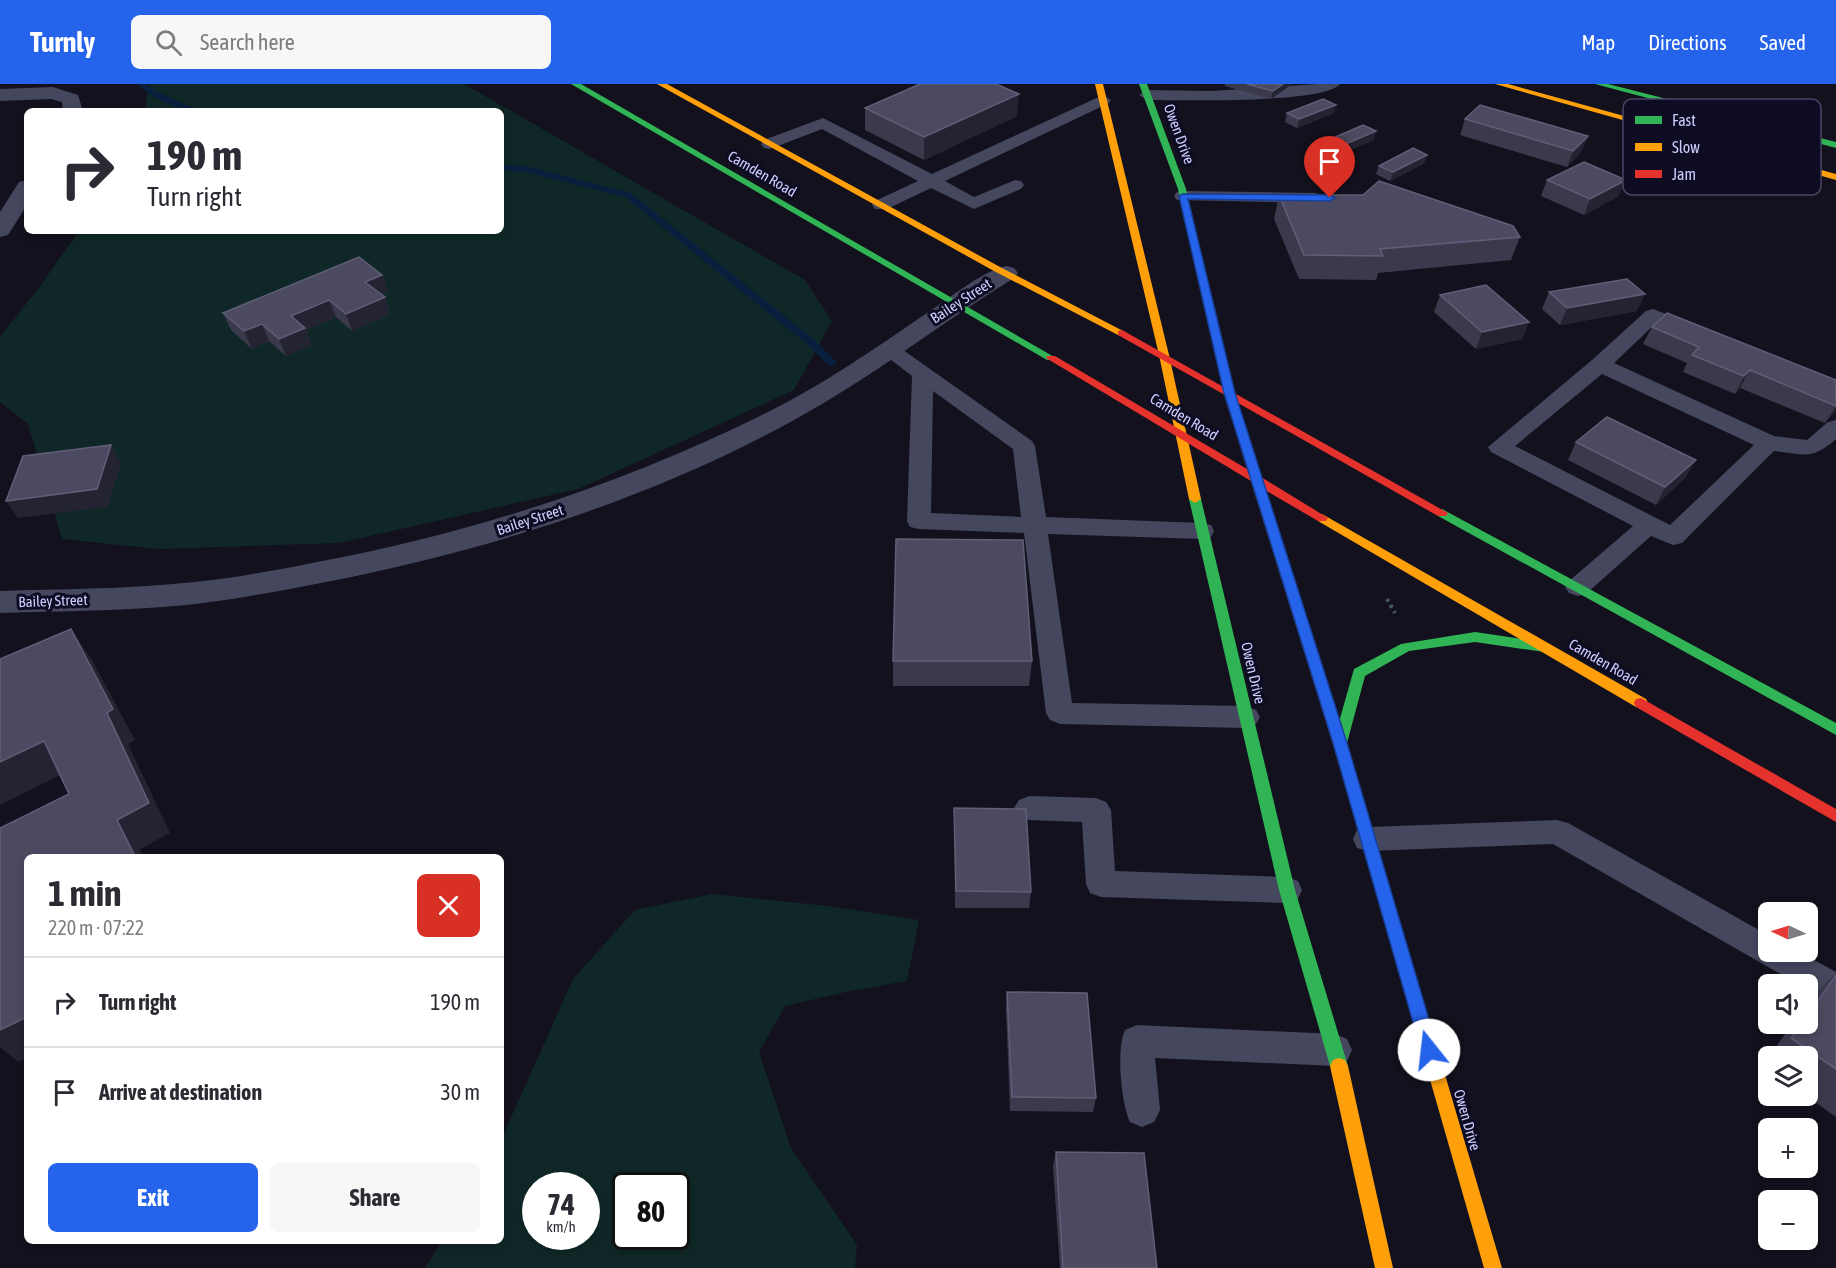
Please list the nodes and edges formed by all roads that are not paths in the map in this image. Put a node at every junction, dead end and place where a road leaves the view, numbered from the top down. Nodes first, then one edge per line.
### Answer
1 (575, 84) edge
2 (662, 84) edge
3 (1332, 84) edge
4 (1499, 84) edge
5 (1599, 84) edge
6 (1145, 89) edge
7 (1211, 90) edge
8 (1101, 92) edge
9 (0, 95) edge
10 (1658, 99) edge
11 (72, 108) edge
12 (1623, 118) edge
13 (1821, 140) edge
14 (770, 144) junction
15 (1836, 144) edge
16 (1821, 173) edge
17 (1836, 177) edge
18 (932, 181) junction
19 (1015, 185) dead end
20 (24, 192) edge
21 (1183, 196) junction
22 (1330, 198) edge
23 (881, 205) junction
24 (0, 230) edge
25 (1006, 273) junction
26 (954, 304) junction
27 (1718, 341) edge
28 (889, 349) junction
29 (1164, 355) junction
30 (1600, 365) junction
31 (923, 373) junction
32 (1229, 393) junction
33 (1836, 427) edge
34 (1179, 432) junction
35 (1768, 443) junction
36 (1255, 479) junction
37 (1035, 525) junction
38 (1649, 525) junction
39 (1202, 531) junction
40 (1578, 588) junction
41 (0, 602) edge
42 (1544, 647) junction
43 (1246, 717) junction
44 (1836, 730) edge
45 (1340, 743) junction
46 (1029, 808) dead end
47 (1836, 816) edge
48 (1368, 839) junction
49 (1287, 890) junction
50 (1758, 945) edge
51 (1788, 962) edge
52 (1836, 989) edge
53 (1335, 1050) junction
54 (1142, 1110) dead end
55 (1384, 1268) edge
56 (1492, 1268) edge

1 - 26 main road, Camden Road
2 - 14 main road, Camden Road
3 - 7 lane
4 - 12 main road
5 - 10 main road
6 - 7 lane
6 - 21 main road, Owen Drive
8 - 18 lane
8 - 29 main road, Owen Drive
9 - 11 street
13 - 15 main road
14 - 18 lane
14 - 23 main road, Camden Road
16 - 17 main road
18 - 19 lane
18 - 23 lane
20 - 24 street
21 - 22 lane
21 - 32 main road, Owen Drive
23 - 25 main road, Camden Road
25 - 26 street, Bailey Street
25 - 29 main road, Camden Road
26 - 28 street, Bailey Street
26 - 34 main road, Camden Road
27 - 30 lane
28 - 31 lane
28 - 41 street, Bailey Street
29 - 32 main road, Camden Road
29 - 34 main road, Owen Drive
30 - 35 lane
30 - 38 lane
31 - 37 lane
31 - 37 lane
32 - 36 main road, Owen Drive
32 - 40 main road, Camden Road
33 - 35 lane
34 - 36 main road, Camden Road
34 - 39 main road, Owen Drive
35 - 38 lane
36 - 42 main road, Camden Road
36 - 45 main road, Owen Drive
37 - 39 lane
37 - 43 lane
38 - 40 lane
39 - 43 main road, Owen Drive
40 - 44 main road, Camden Road
42 - 45 main road
42 - 47 main road, Camden Road
43 - 49 main road, Owen Drive
45 - 48 main road, Owen Drive
46 - 49 lane
48 - 50 lane
48 - 56 main road, Owen Drive
49 - 53 main road, Owen Drive
51 - 52 lane
53 - 54 lane
53 - 55 main road, Owen Drive

